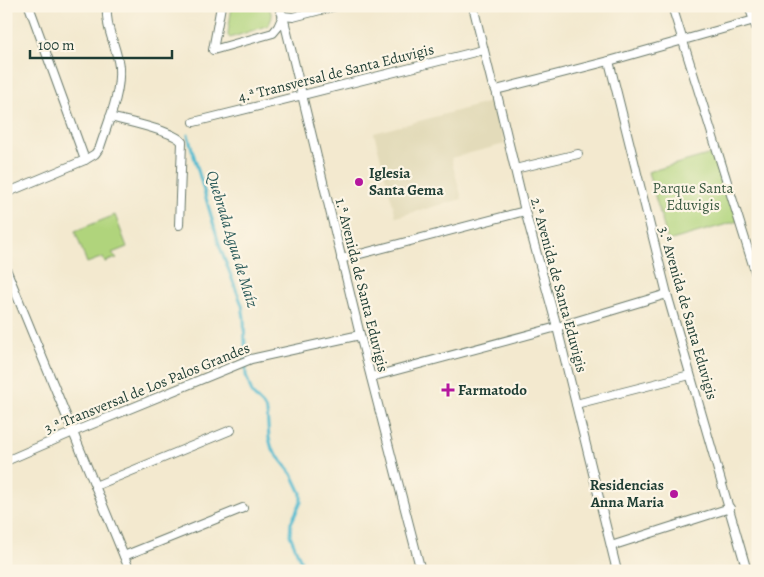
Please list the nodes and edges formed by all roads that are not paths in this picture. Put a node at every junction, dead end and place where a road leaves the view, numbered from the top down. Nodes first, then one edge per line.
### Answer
1 (29, 6) edge
2 (107, 6) edge
3 (221, 6) edge
4 (278, 6) edge
5 (336, 6) edge
6 (473, 6) edge
7 (672, 6) edge
8 (749, 6) edge
9 (283, 16) junction
10 (756, 19) edge
11 (758, 33) edge
12 (682, 40) junction
13 (484, 50) junction
14 (609, 61) junction
15 (496, 90) junction
16 (302, 95) junction
17 (110, 117) junction
18 (194, 122) dead end
19 (578, 154) dead end
20 (85, 160) junction
21 (515, 169) junction
22 (6, 193) edge
23 (525, 211) junction
24 (179, 225) dead end
25 (754, 257) edge
26 (341, 259) junction
27 (6, 269) edge
28 (758, 282) edge
29 (668, 294) junction
30 (557, 327) junction
31 (360, 335) junction
32 (690, 375) junction
33 (371, 377) junction
34 (576, 404) junction
35 (231, 430) dead end
36 (72, 432) junction
37 (6, 461) edge
38 (95, 486) junction
39 (243, 508) dead end
40 (730, 508) junction
41 (610, 546) junction
42 (124, 556) junction
43 (130, 571) edge
44 (421, 571) edge
45 (617, 571) edge
46 (747, 571) edge

1 - 20 street
2 - 17 street
3 - 9 street
4 - 9 street, 1.ª Avenida de Santa Eduvigis
5 - 9 street
6 - 13 street, 2.ª Avenida de Santa Eduvigis
7 - 12 street
8 - 10 street
9 - 16 street, 1.ª Avenida de Santa Eduvigis
10 - 11 street
10 - 12 street
12 - 14 street
12 - 25 street
13 - 15 street, 2.ª Avenida de Santa Eduvigis
13 - 16 street, 4.ª Transversal de Santa Eduvigis
14 - 15 street
14 - 29 street, 3.ª Avenida de Santa Eduvigis
15 - 21 street, 2.ª Avenida de Santa Eduvigis
16 - 18 street, 4.ª Transversal de Santa Eduvigis
16 - 26 street, 1.ª Avenida de Santa Eduvigis
17 - 20 street
17 - 24 street
19 - 21 street
20 - 22 street
21 - 23 street, 2.ª Avenida de Santa Eduvigis
23 - 26 street
23 - 30 street, 2.ª Avenida de Santa Eduvigis
25 - 28 street
26 - 31 street, 1.ª Avenida de Santa Eduvigis
27 - 36 street
29 - 30 street
29 - 32 street, 3.ª Avenida de Santa Eduvigis
30 - 33 street
30 - 34 street, 2.ª Avenida de Santa Eduvigis
31 - 33 street, 1.ª Avenida de Santa Eduvigis
31 - 36 street, 3.ª Transversal de Los Palos Grandes
32 - 34 street
32 - 40 street, 3.ª Avenida de Santa Eduvigis
33 - 44 street, 1.ª Avenida de Santa Eduvigis
34 - 41 street, 2.ª Avenida de Santa Eduvigis
35 - 38 street
36 - 37 street, 3.ª Transversal de Los Palos Grandes
36 - 38 street
38 - 42 street
39 - 42 street
40 - 41 street
40 - 46 street, 3.ª Avenida de Santa Eduvigis
41 - 45 street, 2.ª Avenida de Santa Eduvigis
42 - 43 street

